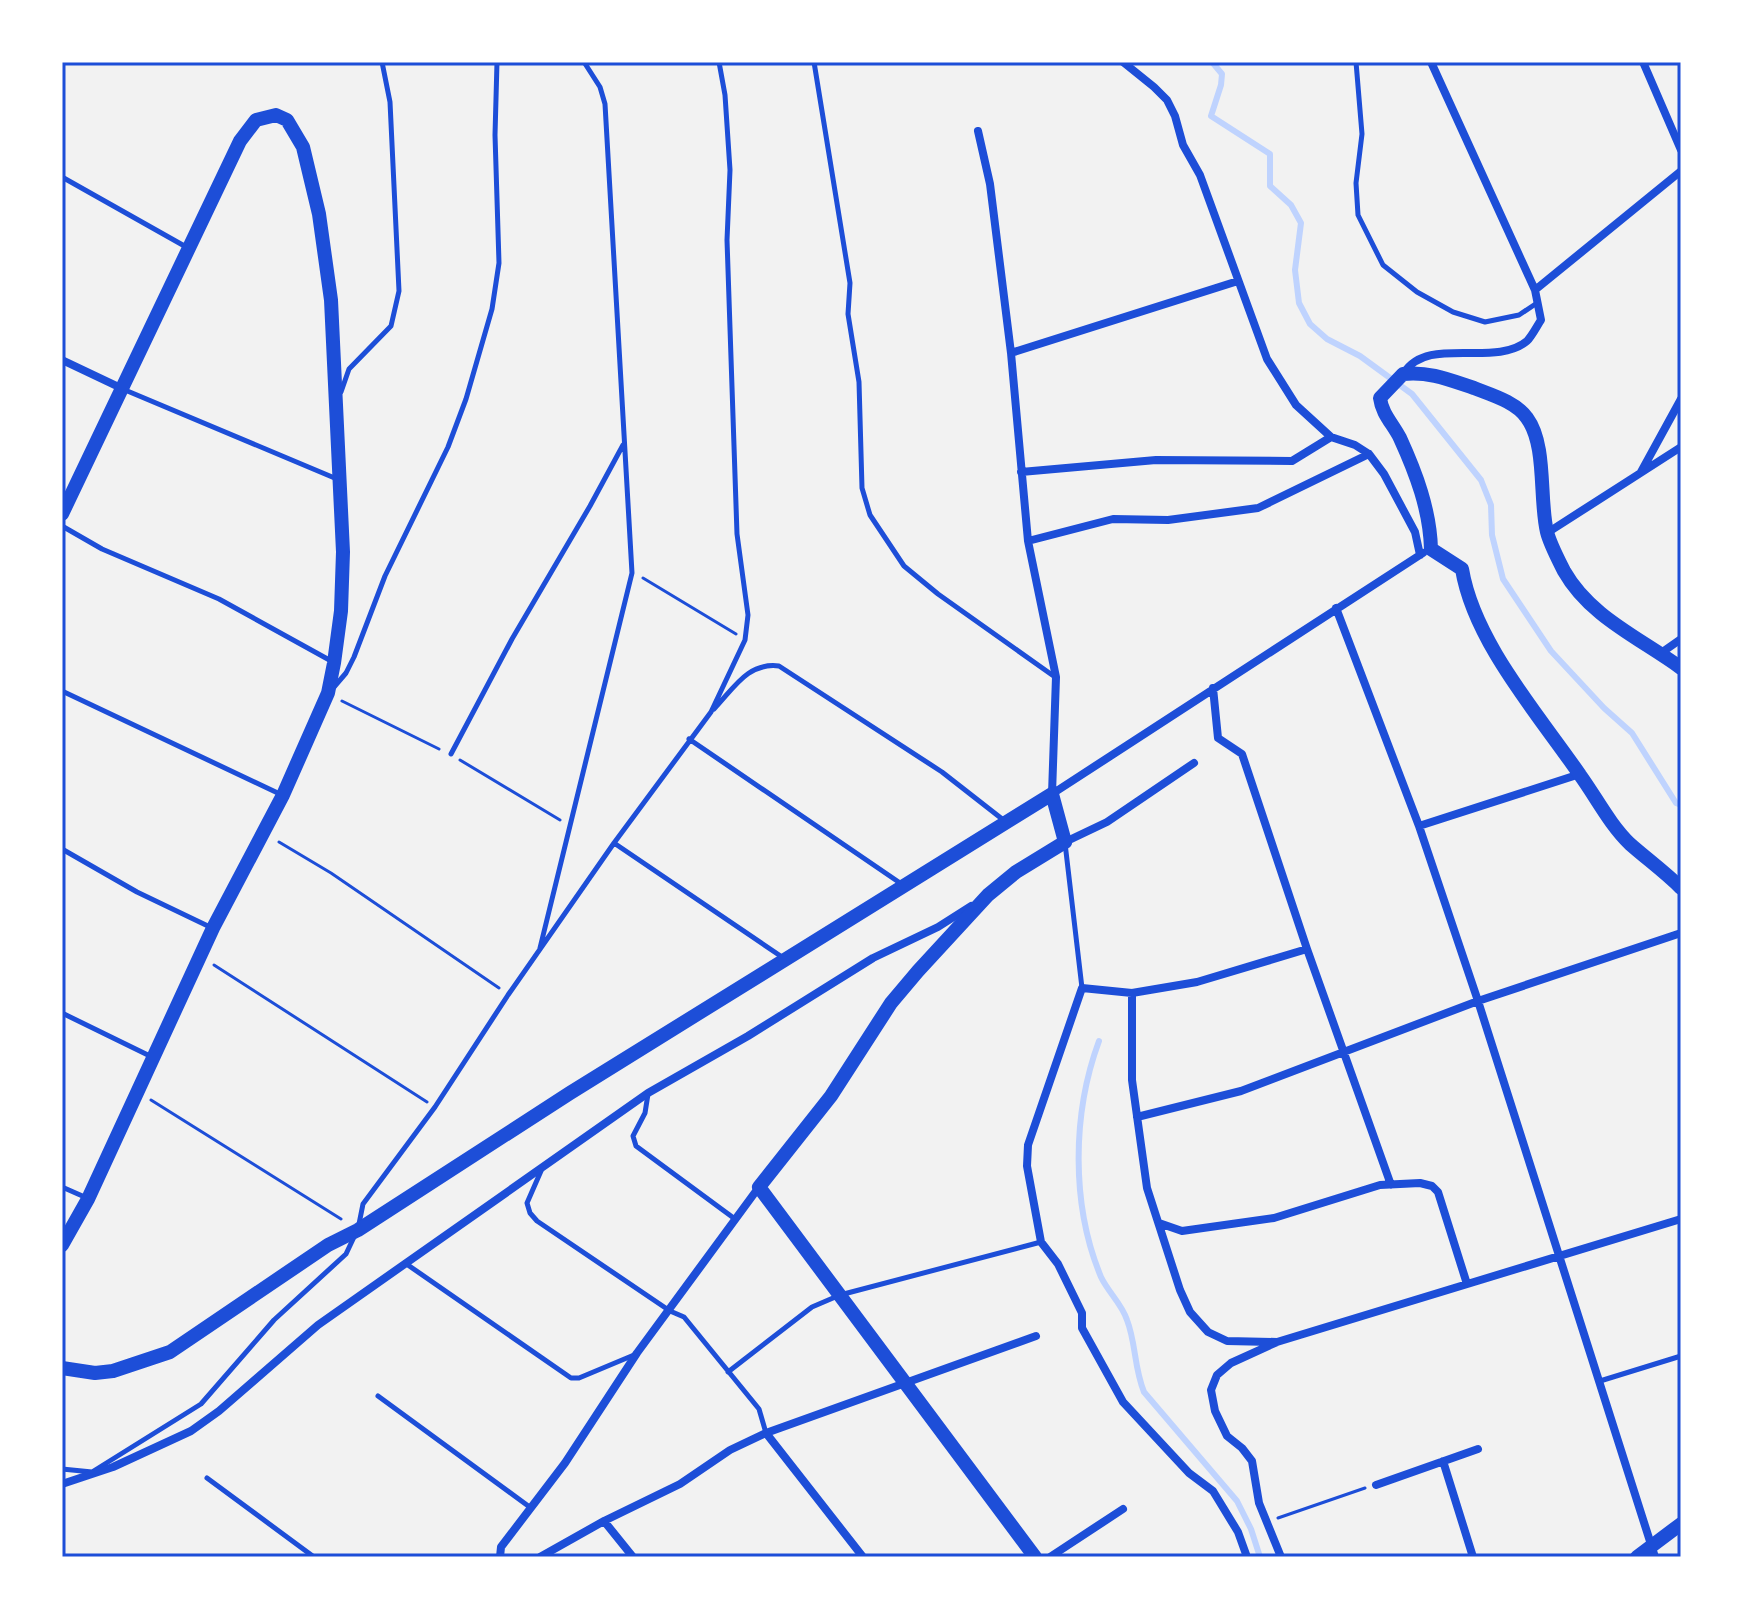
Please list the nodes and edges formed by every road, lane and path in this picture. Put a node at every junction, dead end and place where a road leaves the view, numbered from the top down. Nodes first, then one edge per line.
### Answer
1 (382, 62) edge
2 (497, 62) edge
3 (584, 62) edge
4 (719, 62) edge
5 (814, 62) edge
6 (1123, 62) edge
7 (1356, 62) edge
8 (1431, 62) edge
9 (1643, 62) edge
10 (978, 131) dead end
11 (1681, 150) edge
12 (1681, 171) edge
13 (62, 177) edge
14 (188, 249) junction
15 (1238, 281) junction
16 (1535, 290) junction
17 (1538, 302) junction
18 (1011, 353) junction
19 (62, 360) edge
20 (1403, 374) junction
21 (121, 388) junction
22 (1681, 399) edge
23 (335, 412) junction
24 (1331, 437) junction
25 (623, 444) junction
26 (1681, 447) edge
27 (1369, 454) junction
28 (1021, 472) junction
29 (1640, 474) junction
30 (338, 480) junction
31 (62, 514) edge
32 (62, 526) edge
33 (1547, 533) junction
34 (1028, 541) junction
35 (1425, 552) junction
36 (632, 573) junction
37 (1336, 608) junction
38 (1681, 639) edge
39 (745, 640) junction
40 (1661, 653) junction
41 (334, 663) junction
42 (1681, 668) edge
43 (1056, 677) junction
44 (1213, 688) junction
45 (62, 691) edge
46 (328, 693) junction
47 (711, 712) junction
48 (689, 739) junction
49 (451, 754) dead end
50 (1194, 763) dead end
51 (1580, 774) junction
52 (1052, 794) junction
53 (283, 795) junction
54 (1007, 822) junction
55 (1419, 826) junction
56 (264, 833) junction
57 (1065, 842) junction
58 (614, 843) junction
59 (62, 849) edge
60 (904, 886) junction
61 (1681, 888) edge
62 (988, 895) junction
63 (213, 928) junction
64 (1681, 933) edge
65 (1307, 949) junction
66 (539, 954) junction
67 (201, 957) junction
68 (785, 959) junction
69 (1082, 988) junction
70 (1132, 993) junction
71 (508, 995) junction
72 (1478, 1001) junction
73 (62, 1013) edge
74 (1343, 1052) junction
75 (153, 1057) junction
76 (137, 1092) junction
77 (648, 1093) junction
78 (435, 1107) junction
79 (1137, 1117) junction
80 (544, 1164) junction
81 (1391, 1185) junction
82 (62, 1187) edge
83 (759, 1187) junction
84 (88, 1199) junction
85 (736, 1219) junction
86 (1681, 1219) edge
87 (1159, 1223) junction
88 (358, 1230) junction
89 (1041, 1242) junction
90 (62, 1245) edge
91 (1559, 1257) junction
92 (404, 1263) junction
93 (1467, 1284) junction
94 (840, 1295) junction
95 (670, 1311) junction
96 (1036, 1336) dead end
97 (1277, 1342) junction
98 (637, 1353) junction
99 (1681, 1356) edge
100 (62, 1368) edge
101 (728, 1372) junction
102 (1600, 1381) junction
103 (905, 1383) junction
104 (378, 1396) dead end
105 (766, 1433) junction
106 (1478, 1449) dead end
107 (1443, 1461) junction
108 (62, 1469) edge
109 (92, 1472) junction
110 (207, 1478) dead end
111 (62, 1484) edge
112 (1376, 1485) joint
113 (532, 1509) junction
114 (1123, 1509) dead end
115 (604, 1521) junction
116 (1267, 1522) junction
117 (1681, 1524) edge
118 (1653, 1552) edge
119 (314, 1557) edge
120 (500, 1557) edge
121 (540, 1557) edge
122 (633, 1557) edge
123 (863, 1557) edge
124 (1035, 1557) edge
125 (1050, 1557) edge
126 (1247, 1557) edge
127 (1281, 1557) edge
128 (1473, 1557) edge
129 (1637, 1557) edge

1 - 23 lane
2 - 46 lane
3 - 25 lane
4 - 39 lane
5 - 43 lane
6 - 15 street
7 - 17 lane
8 - 16 street
9 - 11 street
10 - 18 street
12 - 16 street
13 - 14 lane
14 - 21 street
14 - 23 street
15 - 18 street
15 - 24 street
16 - 17 street
17 - 20 street
18 - 28 street
19 - 21 street
20 - 33 street
20 - 35 street
21 - 30 lane
21 - 31 street
22 - 29 street
23 - 30 street
24 - 27 street
24 - 28 street
25 - 36 lane
25 - 49 lane
26 - 29 street
27 - 34 street
27 - 35 street
28 - 34 street
29 - 33 street
30 - 41 street
32 - 41 lane
33 - 40 street
34 - 43 street
35 - 37 street
35 - 51 street
36 - 39 path
36 - 66 lane
37 - 44 street
37 - 55 street
38 - 40 street
39 - 47 lane
40 - 42 street
41 - 46 street
43 - 52 street
44 - 52 street
44 - 65 street
45 - 53 lane
46 - 53 street
47 - 48 lane
47 - 54 lane
48 - 58 lane
48 - 60 lane
50 - 57 street
51 - 55 street
51 - 61 street
52 - 54 street
52 - 57 street
53 - 56 street
54 - 60 street
55 - 72 street
56 - 63 street
56 - 71 path
57 - 62 street
57 - 69 lane
58 - 66 lane
58 - 68 lane
59 - 63 lane
60 - 68 street
62 - 77 street
62 - 83 street
63 - 67 street
64 - 72 street
65 - 70 street
65 - 74 street
66 - 71 lane
67 - 75 street
67 - 78 path
68 - 88 street
69 - 70 street
69 - 89 street
70 - 79 street
71 - 78 lane
72 - 74 street
72 - 91 street
73 - 75 lane
74 - 79 street
74 - 81 street
75 - 76 street
76 - 84 street
76 - 88 path
77 - 80 street
77 - 85 lane
78 - 88 lane
79 - 87 street
80 - 92 street
80 - 95 lane
81 - 87 street
81 - 93 street
82 - 84 lane
83 - 85 street
83 - 94 street
84 - 90 street
85 - 95 street
86 - 91 street
87 - 97 street
88 - 100 street
88 - 109 lane
89 - 94 lane
89 - 126 street
91 - 93 street
91 - 102 street
92 - 98 lane
92 - 109 street
93 - 97 street
94 - 101 lane
94 - 103 street
95 - 98 street
95 - 101 lane
96 - 103 street
97 - 116 street
98 - 113 street
99 - 102 lane
101 - 105 lane
102 - 118 street
103 - 105 street
103 - 124 street
104 - 113 lane
105 - 115 street
105 - 123 street
106 - 107 street
107 - 112 street
107 - 128 street
108 - 109 lane
109 - 111 street
110 - 119 lane
112 - 116 path
113 - 120 street
114 - 125 street
115 - 121 street
115 - 122 street
116 - 127 street
117 - 118 street
118 - 129 street

